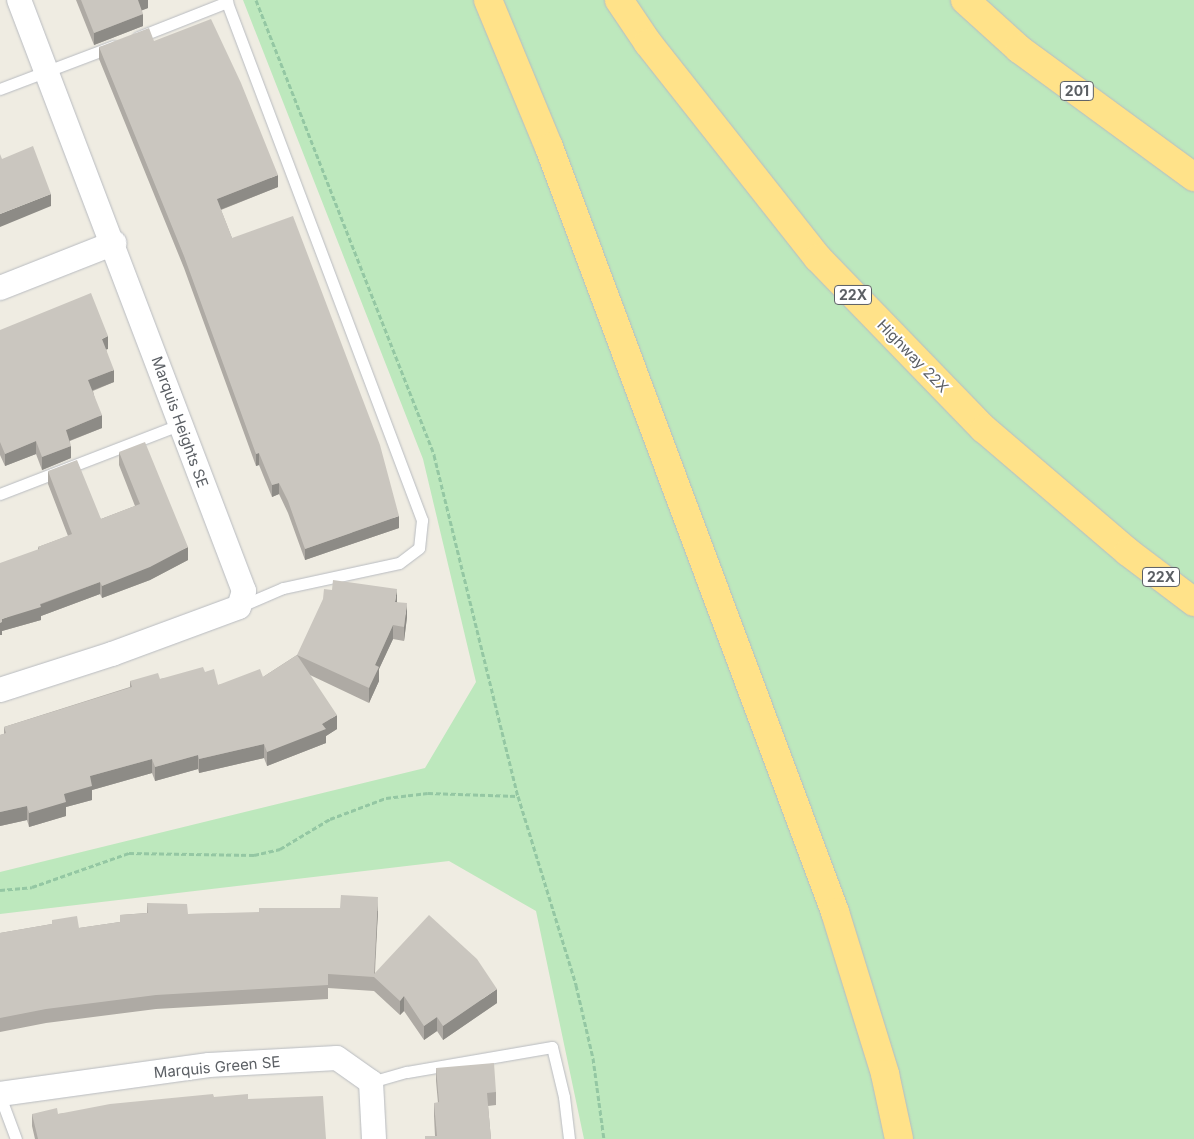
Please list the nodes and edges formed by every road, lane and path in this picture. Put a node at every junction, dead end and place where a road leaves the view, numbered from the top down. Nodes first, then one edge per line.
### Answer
1 (20, 0) edge
2 (488, 0) edge
3 (619, 0) edge
4 (965, 0) edge
5 (227, 1) edge
6 (47, 71) junction
7 (0, 89) edge
8 (1194, 176) edge
9 (114, 243) junction
10 (0, 288) edge
11 (181, 424) junction
12 (0, 494) edge
13 (1194, 602) edge
14 (239, 607) junction
15 (0, 690) edge
16 (518, 796) dead end
17 (0, 890) edge
18 (553, 913) dead end
19 (371, 1082) junction
20 (0, 1095) edge
21 (16, 1139) edge
22 (374, 1139) edge
23 (569, 1139) edge
24 (604, 1139) edge
25 (899, 1139) edge

1 - 6 street, Marquis Heights SE
2 - 25 highway
3 - 13 highway, Highway 22X / 22X
4 - 8 highway, 201
5 - 6 lane
5 - 14 lane
6 - 7 lane
6 - 9 street, Marquis Heights SE
9 - 10 street
9 - 11 street, Marquis Heights SE
11 - 12 lane
11 - 14 street, Marquis Heights SE
14 - 15 street
16 - 17 path
18 - 24 path
19 - 20 street, Marquis Green SE
19 - 22 street
19 - 23 lane
20 - 21 lane

